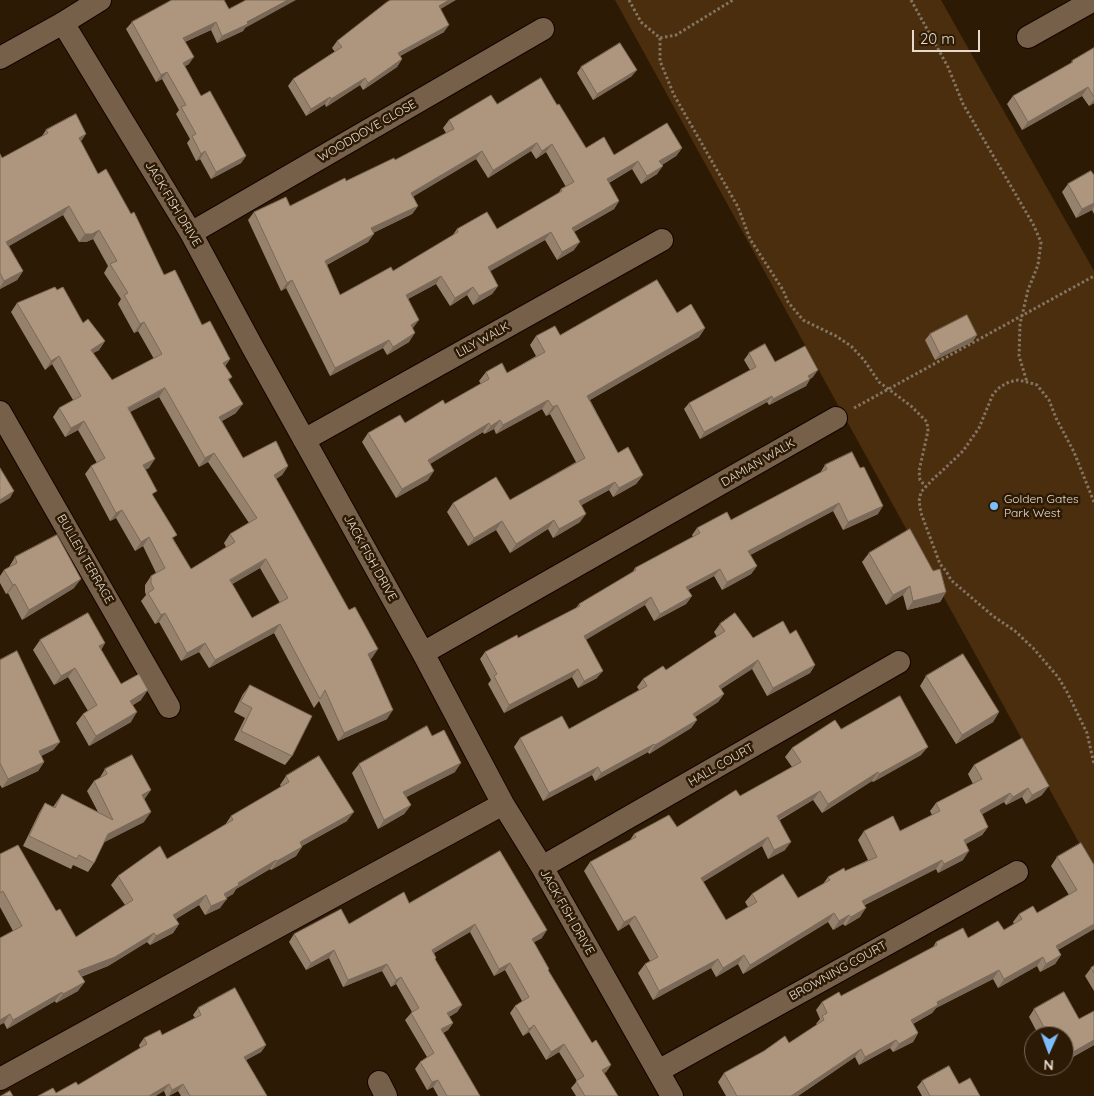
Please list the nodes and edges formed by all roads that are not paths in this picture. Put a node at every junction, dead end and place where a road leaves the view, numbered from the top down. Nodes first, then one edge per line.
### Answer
1 (100, 0) edge
2 (1094, 0) edge
3 (63, 22) junction
4 (543, 29) dead end
5 (1028, 37) dead end
6 (0, 58) edge
7 (191, 233) junction
8 (662, 240) dead end
9 (0, 412) edge
10 (836, 418) road end
11 (304, 440) junction
12 (423, 653) junction
13 (899, 662) dead end
14 (169, 707) dead end
15 (504, 804) junction
16 (542, 867) junction
17 (1017, 872) dead end
18 (658, 1071) junction
19 (0, 1079) edge
20 (672, 1096) edge

1 - 3 street
2 - 5 street
3 - 6 street
3 - 7 street, JACK FISH DRIVE
4 - 7 street, WOODDOVE CLOSE
7 - 11 street, JACK FISH DRIVE
8 - 11 street, LILY WALK
9 - 14 street, BULLEN TERRACE
10 - 12 street, DAMIAN WALK
11 - 12 street, JACK FISH DRIVE
12 - 15 street, JACK FISH DRIVE
13 - 16 street, HALL COURT
15 - 16 street, JACK FISH DRIVE
15 - 19 street
16 - 18 street, JACK FISH DRIVE
17 - 18 street, BROWNING COURT
18 - 20 street, JACK FISH DRIVE

